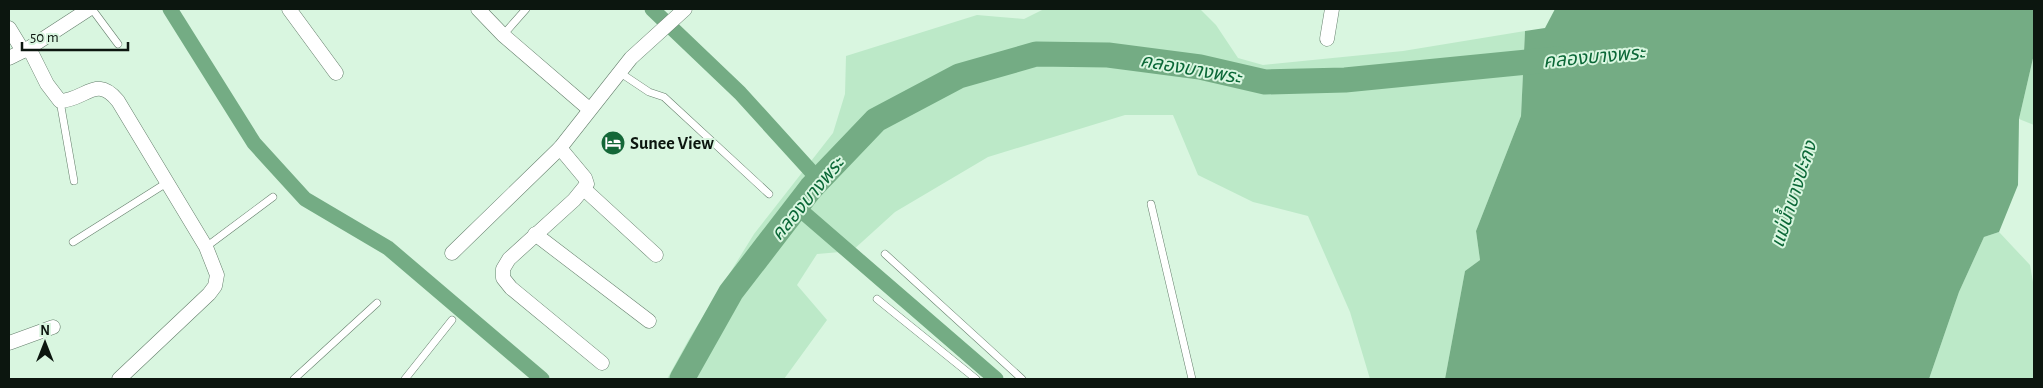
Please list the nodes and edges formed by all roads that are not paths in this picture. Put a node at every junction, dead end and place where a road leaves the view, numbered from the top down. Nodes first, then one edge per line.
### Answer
1 (91, 9) edge
2 (289, 9) edge
3 (478, 9) edge
4 (526, 9) edge
5 (685, 9) edge
6 (1332, 9) edge
7 (9, 28) edge
8 (503, 35) junction
9 (1327, 39) dead end
10 (118, 44) dead end
11 (26, 50) junction
12 (9, 58) edge
13 (619, 72) junction
14 (336, 74) dead end
15 (60, 101) junction
16 (589, 109) junction
17 (560, 148) junction
18 (74, 180) dead end
19 (168, 182) junction
20 (584, 189) junction
21 (769, 194) dead end
22 (273, 197) dead end
23 (1151, 204) dead end
24 (535, 234) junction
25 (73, 242) dead end
26 (206, 247) junction
27 (452, 253) dead end
28 (885, 254) dead end
29 (656, 255) dead end
30 (877, 299) dead end
31 (377, 303) dead end
32 (452, 320) dead end
33 (649, 321) dead end
34 (53, 326) dead end
35 (9, 343) edge
36 (602, 363) dead end
37 (119, 379) edge
38 (294, 379) edge
39 (405, 379) edge
40 (976, 379) edge
41 (1022, 379) edge
42 (1192, 379) edge

1 - 10 lane
1 - 11 street
2 - 14 street
3 - 8 street
4 - 8 lane
5 - 13 street
6 - 9 street
7 - 11 street
8 - 16 street
11 - 12 street
11 - 15 street
13 - 16 street
13 - 21 lane
15 - 18 lane
15 - 19 street
16 - 17 street
17 - 20 street
17 - 27 street
19 - 25 lane
19 - 26 street
20 - 24 street
20 - 29 street
22 - 26 lane
23 - 42 lane
24 - 33 street
24 - 36 street
26 - 37 street
28 - 41 lane
30 - 40 lane
31 - 38 lane
32 - 39 lane
34 - 35 street

